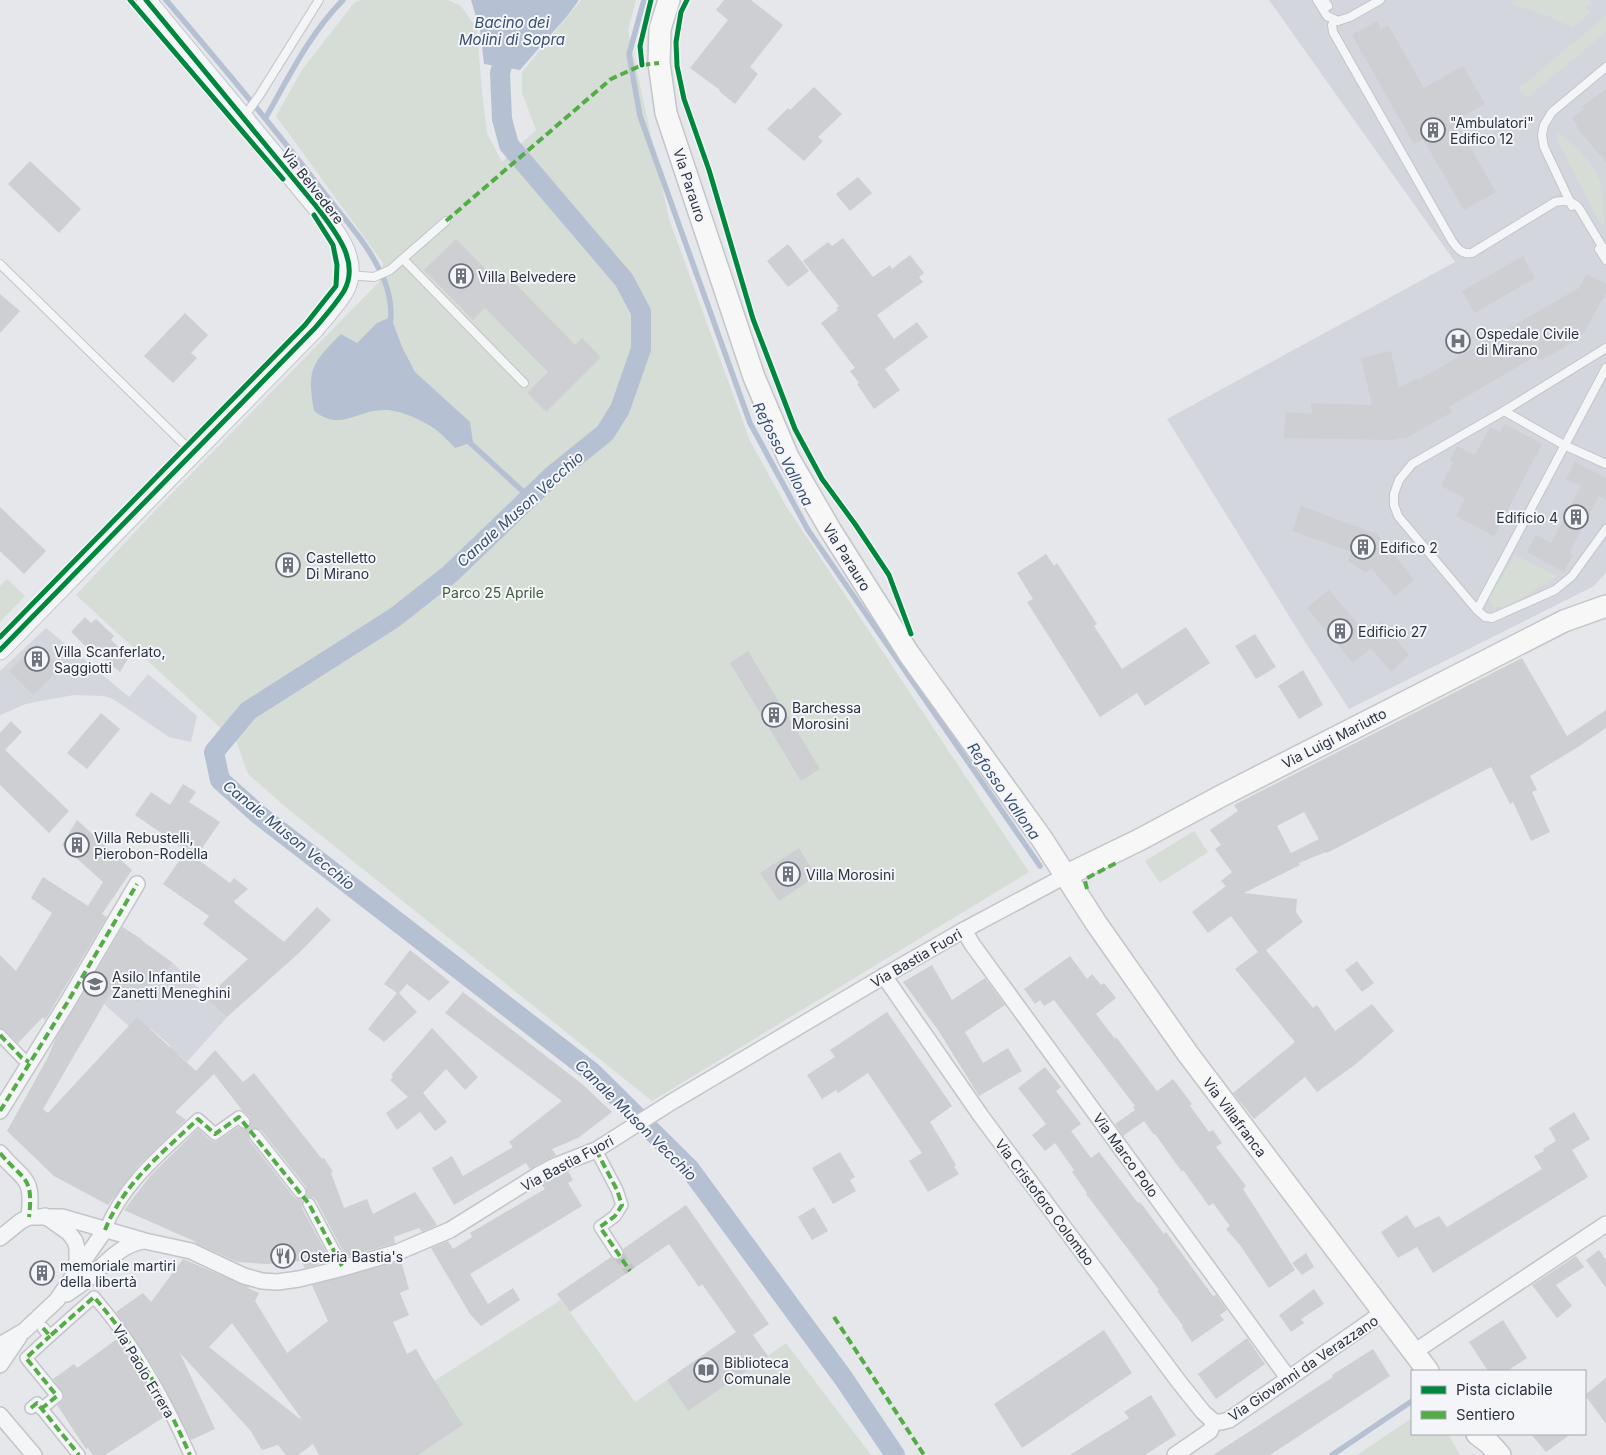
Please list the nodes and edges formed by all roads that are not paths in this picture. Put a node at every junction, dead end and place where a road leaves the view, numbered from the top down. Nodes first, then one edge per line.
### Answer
1 (146, 0) edge
2 (318, 0) edge
3 (669, 0) edge
4 (1317, 0) edge
5 (1380, 0) edge
6 (1335, 20) junction
7 (1606, 68) edge
8 (245, 115) junction
9 (1564, 188) junction
10 (1555, 202) junction
11 (1570, 202) junction
12 (1579, 208) junction
13 (446, 221) dead end
14 (1606, 253) edge
15 (403, 259) junction
16 (1606, 260) edge
17 (0, 264) edge
18 (348, 275) junction
19 (1606, 348) edge
20 (1606, 368) edge
21 (524, 383) dead end
22 (1504, 411) junction
23 (1564, 445) junction
24 (193, 454) junction
25 (1606, 464) edge
26 (1606, 529) edge
27 (1606, 606) edge
28 (1477, 610) junction
29 (0, 650) edge
30 (1065, 876) junction
31 (138, 884) dead end
32 (964, 930) junction
33 (884, 976) junction
34 (0, 1035) edge
35 (29, 1062) junction
36 (0, 1111) edge
37 (244, 1122) dead end
38 (254, 1135) dead end
39 (596, 1150) junction
40 (0, 1153) edge
41 (300, 1192) dead end
42 (309, 1204) dead end
43 (45, 1216) junction
44 (29, 1217) junction
45 (1606, 1224) edge
46 (105, 1230) junction
47 (0, 1238) edge
48 (145, 1241) junction
49 (617, 1253) tunnel mouth
50 (343, 1268) junction
51 (77, 1270) junction
52 (57, 1300) junction
53 (1384, 1312) junction
54 (24, 1331) junction
55 (0, 1344) edge
56 (1414, 1352) junction
57 (0, 1365) edge
58 (1427, 1370) edge
59 (1289, 1379) junction
60 (0, 1406) edge
61 (3, 1418) edge
62 (1214, 1422) junction
63 (1477, 1435) edge
64 (1478, 1435) edge
65 (1478, 1435) edge
66 (34, 1455) edge
67 (79, 1455) edge
68 (190, 1455) edge
69 (1175, 1455) edge
70 (1483, 1455) edge
71 (1489, 1455) edge
72 (1500, 1455) edge

1 - 8 street, Via Belvedere
2 - 8 lane
3 - 30 main road, Via Parauro
4 - 6 lane
5 - 6 lane
6 - 10 lane
7 - 9 lane
8 - 18 street, Via Belvedere
9 - 10 lane
9 - 11 lane
9 - 12 lane
10 - 11 lane
11 - 12 lane
11 - 16 lane
12 - 14 lane
13 - 15 lane
15 - 18 lane
15 - 21 lane
17 - 24 lane
18 - 24 street
19 - 22 lane
20 - 23 lane
22 - 23 lane
22 - 28 lane
23 - 25 lane
23 - 28 lane
24 - 29 street
26 - 28 lane
27 - 30 main road, Via Luigi Mariutto
30 - 32 street, Via Bastia Fuori
30 - 53 main road, Via Villafranca
31 - 35 street
32 - 33 street, Via Bastia Fuori
32 - 59 street, Via Marco Polo
33 - 39 street, Via Bastia Fuori
33 - 62 street, Via Cristoforo Colombo
34 - 35 street
35 - 36 street
37 - 46 street
38 - 41 street
39 - 49 street
39 - 50 street, Via Bastia Fuori
40 - 44 street
42 - 50 street
43 - 44 street, Via Bastia Fuori
43 - 46 street, Via Bastia Fuori
43 - 51 street
44 - 47 street
45 - 56 street
46 - 48 street, Via Bastia Fuori
46 - 51 street
48 - 50 street, Via Bastia Fuori
48 - 52 street
51 - 52 street
52 - 54 street
53 - 56 main road, Via Villafranca
53 - 59 street, Via Giovanni da Verazzano
54 - 55 street
54 - 57 street
56 - 58 main road, Via Villafranca
59 - 62 street, Via Giovanni da Verazzano
60 - 61 street
61 - 66 street
62 - 69 street, Via Giovanni da Verazzano
63 - 70 main road
64 - 71 main road
65 - 72 main road
67 - 68 street, Via Paolo Errera

